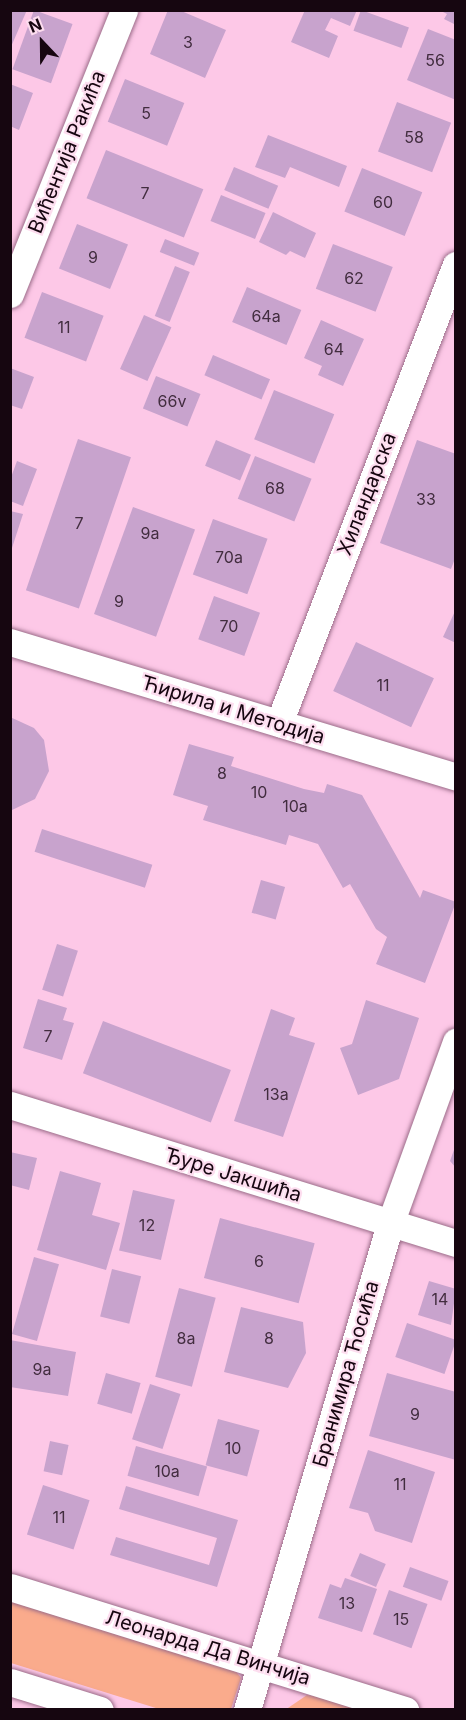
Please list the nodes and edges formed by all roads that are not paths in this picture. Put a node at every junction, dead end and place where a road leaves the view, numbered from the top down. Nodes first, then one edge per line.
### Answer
1 (124, 10) edge
2 (454, 272) edge
3 (10, 294) edge
4 (10, 642) edge
5 (279, 723) junction
6 (456, 777) edge
7 (456, 1042) edge
8 (10, 1105) edge
9 (390, 1224) junction
10 (456, 1243) edge
11 (10, 1587) edge
12 (260, 1664) junction
13 (10, 1682) edge
14 (100, 1710) edge
15 (247, 1710) edge
16 (405, 1710) edge

1 - 3 street, Вићентија Ракића
2 - 5 street, Хиландарска
4 - 5 street, Ћирила и Методија
5 - 6 street, Ћирила и Методија
7 - 9 street, Бранимира Ћосића
8 - 9 street, Ђуре Јакшића
9 - 10 street, Ђуре Јакшића
9 - 12 street, Бранимира Ћосића
11 - 12 street, Леонарда Да Винчија
12 - 15 street, Бранимира Ћосића
12 - 16 street, Леонарда Да Винчија
13 - 14 street

